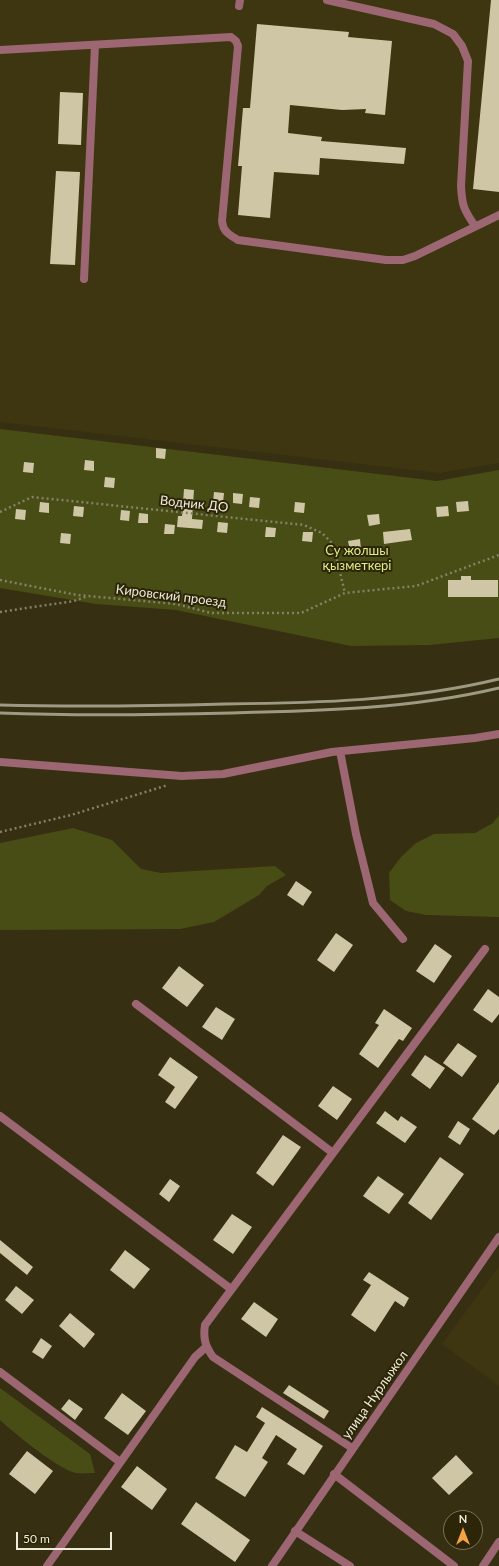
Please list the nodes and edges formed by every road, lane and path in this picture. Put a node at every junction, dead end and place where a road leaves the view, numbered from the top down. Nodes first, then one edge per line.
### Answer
1 (327, 0) edge
2 (95, 45) junction
3 (0, 50) edge
4 (499, 215) edge
5 (475, 226) junction
6 (84, 279) dead end
7 (0, 512) edge
8 (499, 555) edge
9 (0, 580) edge
10 (345, 593) junction
11 (90, 596) junction
12 (0, 612) edge
13 (499, 734) edge
14 (340, 751) junction
15 (0, 762) edge
16 (182, 776) junction
17 (0, 832) edge
18 (403, 939) dead end
19 (485, 948) dead end
20 (136, 1004) dead end
21 (0, 1116) edge
22 (333, 1153) junction
23 (499, 1237) edge
24 (232, 1289) junction
25 (206, 1347) junction
26 (0, 1372) edge
27 (352, 1448) junction
28 (120, 1462) junction
29 (334, 1474) junction
30 (295, 1531) junction
31 (499, 1542) edge
32 (47, 1566) edge
33 (272, 1566) edge
34 (350, 1566) edge
35 (454, 1566) edge
36 (483, 1566) edge

1 - 5 street
2 - 3 street
2 - 5 street
2 - 6 street
4 - 5 street
7 - 10 path, Водник ДО
8 - 10 path, Кировский проезд
9 - 11 path, Кировский проезд
10 - 11 path, Кировский проезд
11 - 12 path
13 - 14 street
14 - 16 street
14 - 18 street
15 - 16 street
16 - 17 path
19 - 22 street
20 - 22 street
21 - 24 street
22 - 24 street
23 - 27 street, улица Нурлыжол
24 - 25 street
25 - 27 street
25 - 28 street
26 - 28 street
27 - 29 street, улица Нурлыжол
28 - 32 street
29 - 30 street, улица Нурлыжол
29 - 35 street
30 - 33 street, улица Нурлыжол
30 - 34 street
31 - 36 street

